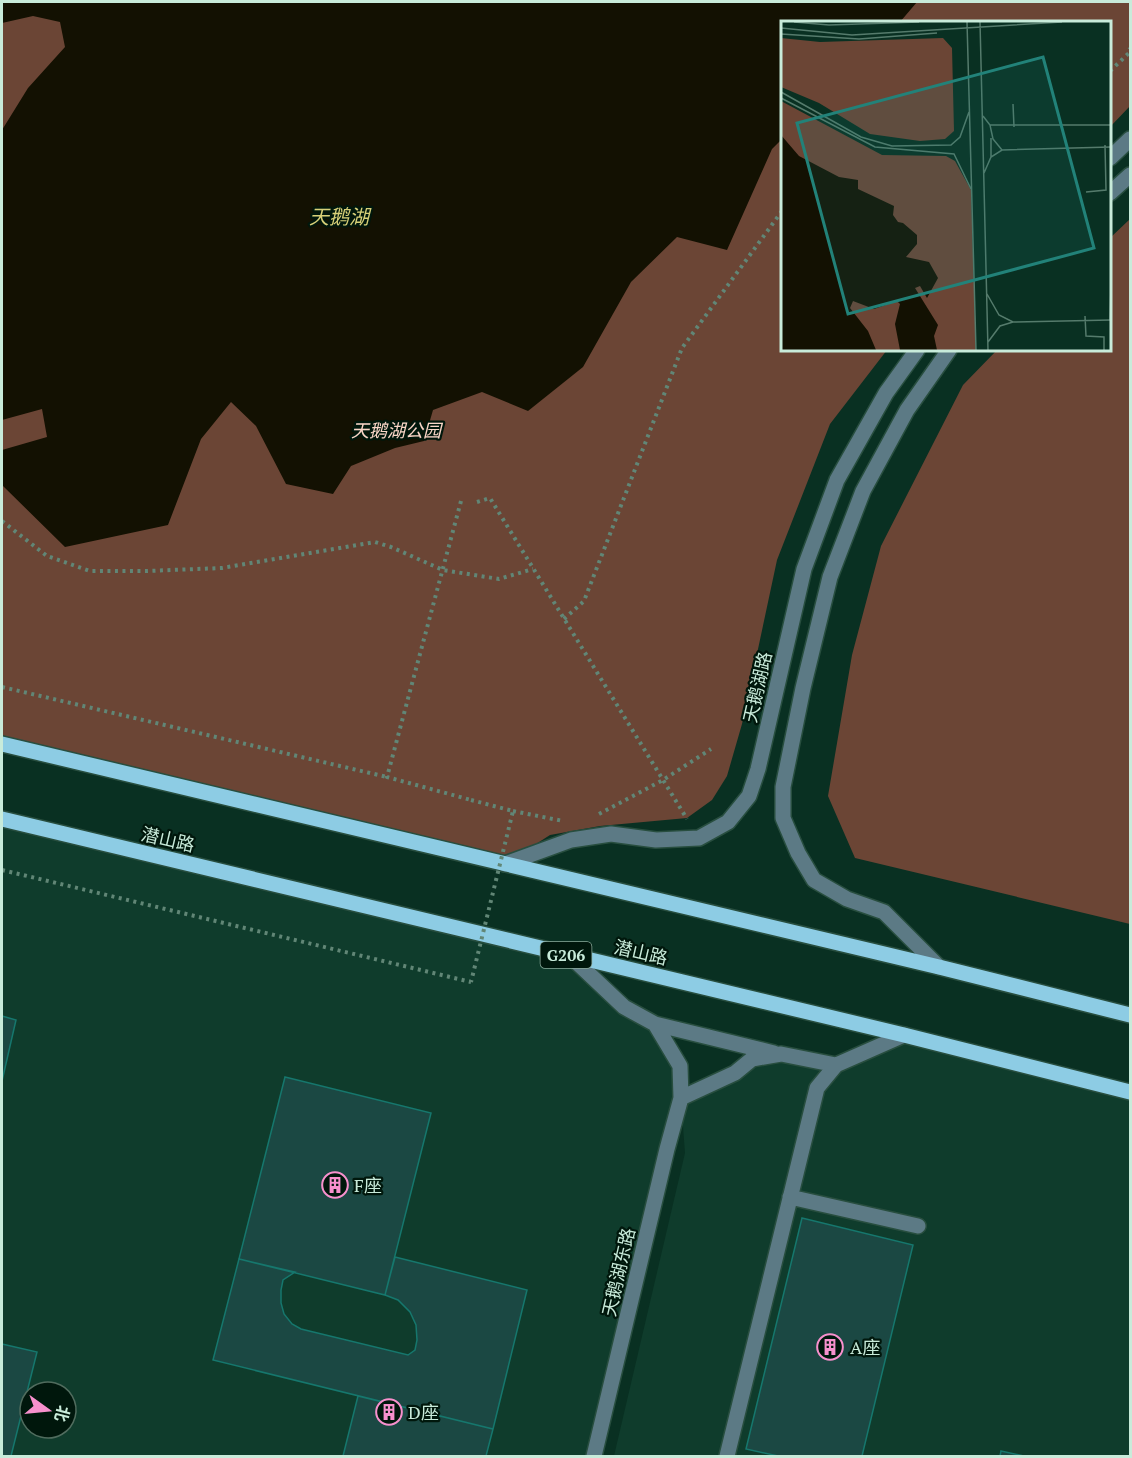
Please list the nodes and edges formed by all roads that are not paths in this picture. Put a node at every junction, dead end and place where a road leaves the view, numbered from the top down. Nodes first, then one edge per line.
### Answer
1 (1131, 139) edge
2 (1111, 157) edge
3 (1131, 175) edge
4 (1111, 192) edge
5 (916, 351) edge
6 (948, 351) edge
7 (2, 744) edge
8 (2, 819) edge
9 (505, 864) junction
10 (569, 955) junction
11 (939, 967) junction
12 (1131, 1015) edge
13 (655, 1023) junction
14 (904, 1035) junction
15 (781, 1054) junction
16 (836, 1065) junction
17 (1131, 1092) edge
18 (681, 1098) junction
19 (790, 1197) junction
20 (918, 1226) dead end
21 (594, 1456) edge
22 (727, 1456) edge

1 - 2 street
3 - 4 street
5 - 9 street, 天鹅湖路
6 - 11 street
7 - 9 main road
8 - 10 main road, 潜山路 / G206
9 - 11 main road
10 - 13 street
10 - 14 main road, 潜山路 / G206
11 - 12 main road
13 - 15 street
13 - 18 street, 天鹅湖东路
14 - 16 street
14 - 17 main road, 潜山路 / G206
15 - 16 street
15 - 18 street
16 - 19 street
18 - 21 street, 天鹅湖东路
19 - 20 street
19 - 22 street

